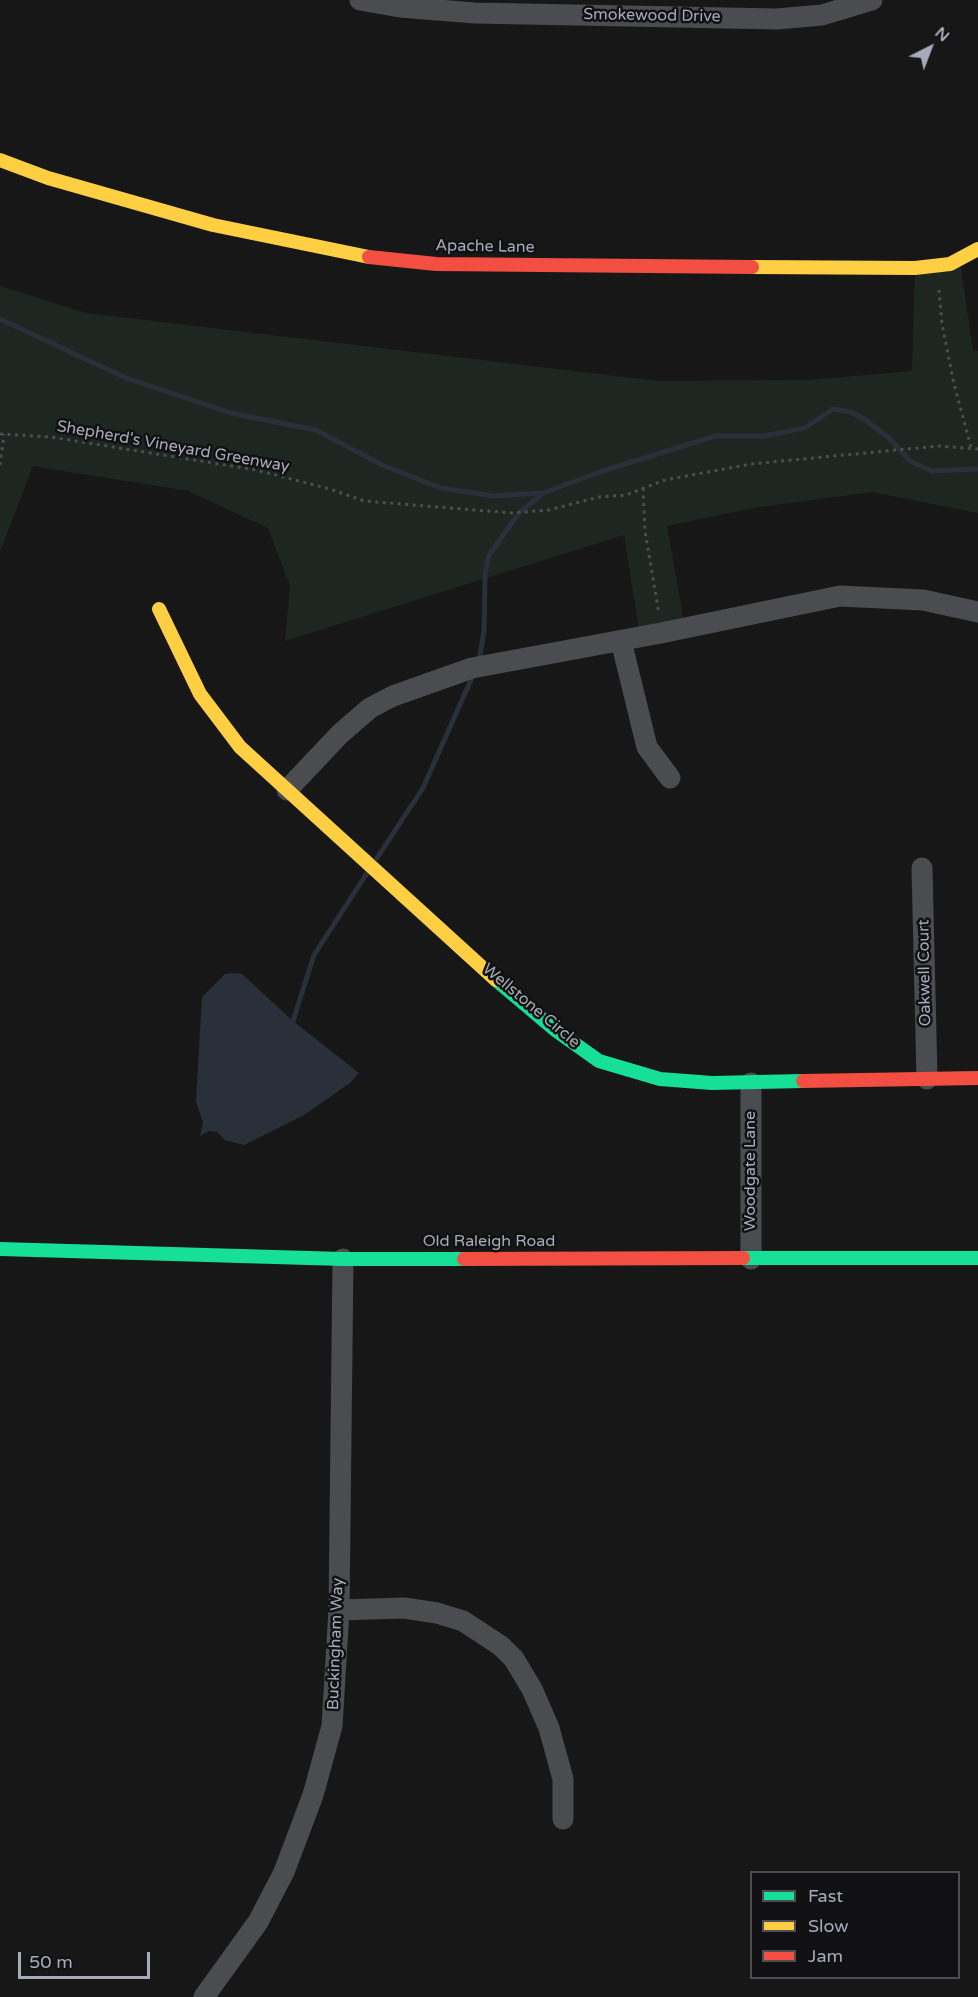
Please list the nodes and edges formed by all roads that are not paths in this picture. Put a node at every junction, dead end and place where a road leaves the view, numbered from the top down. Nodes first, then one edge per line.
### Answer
1 (360, 0) edge
2 (872, 0) edge
3 (0, 160) edge
4 (978, 249) edge
5 (159, 609) dead end
6 (978, 612) edge
7 (621, 641) junction
8 (670, 778) dead end
9 (287, 790) junction
10 (922, 868) dead end
11 (978, 1078) edge
12 (927, 1079) junction
13 (751, 1083) junction
14 (0, 1249) edge
15 (978, 1258) edge
16 (343, 1259) junction
17 (751, 1259) junction
18 (339, 1610) junction
19 (563, 1819) dead end
20 (204, 1997) edge

1 - 2 street, Smokewood Drive
3 - 4 street, Apache Lane
5 - 9 street, Wellstone Circle
6 - 7 street
7 - 8 street
7 - 9 street
9 - 13 street, Wellstone Circle
10 - 12 street, Oakwell Court
11 - 12 street, Wellstone Circle
12 - 13 street, Wellstone Circle
13 - 17 street, Woodgate Lane
14 - 16 street, Old Raleigh Road
15 - 17 street, Old Raleigh Road
16 - 17 street, Old Raleigh Road
16 - 18 street, Buckingham Way
18 - 19 street
18 - 20 street, Buckingham Way

